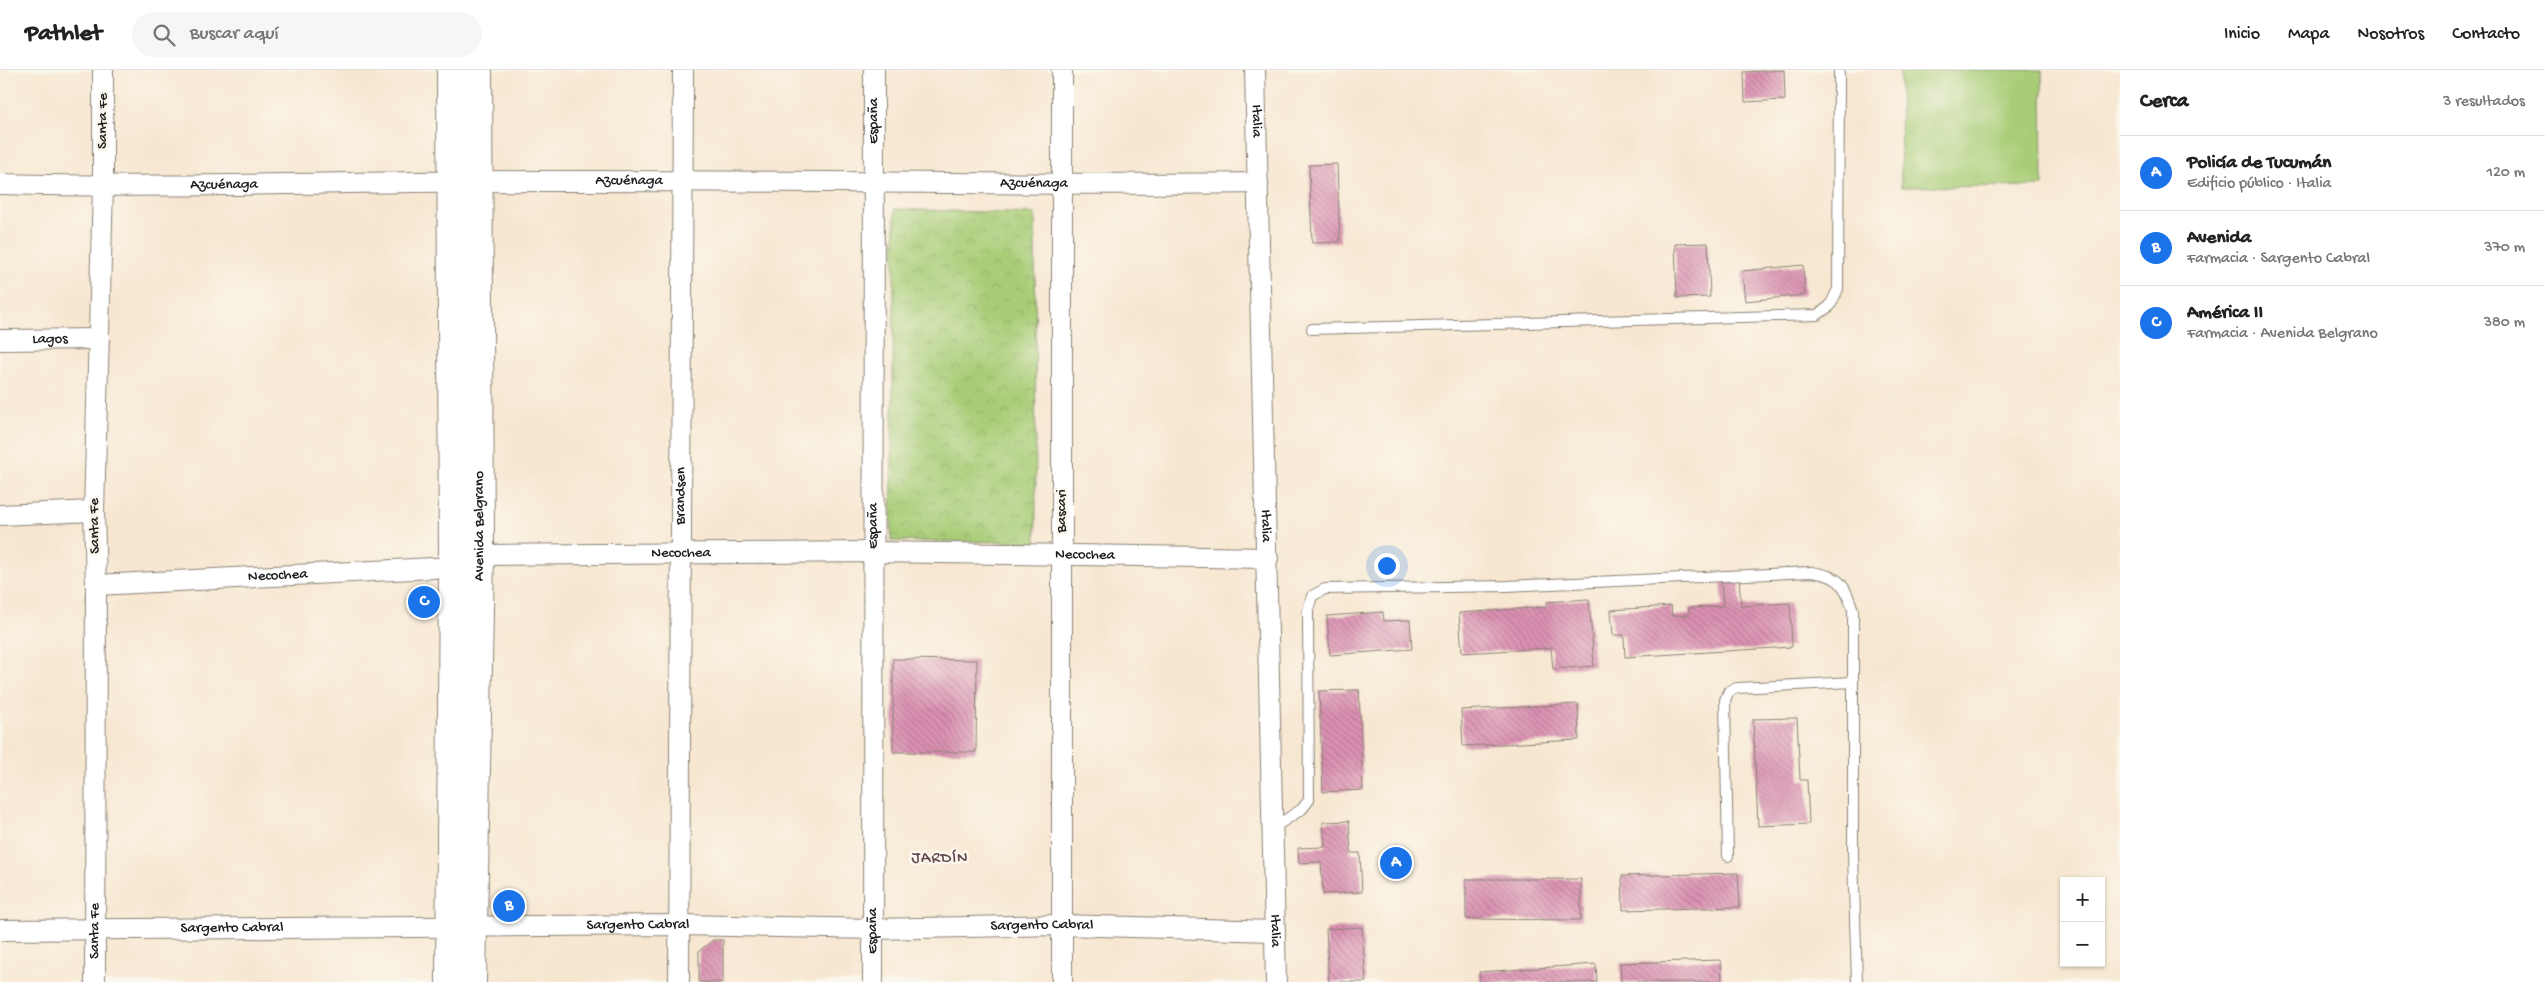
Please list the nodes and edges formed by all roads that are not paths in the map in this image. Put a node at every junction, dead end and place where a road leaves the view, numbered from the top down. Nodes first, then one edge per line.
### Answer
1 (103, 70) edge
2 (451, 70) edge
3 (478, 70) edge
4 (683, 70) edge
5 (874, 70) edge
6 (1062, 70) edge
7 (1256, 70) edge
8 (1839, 70) edge
9 (684, 180) junction
10 (480, 181) junction
11 (453, 182) junction
12 (1258, 183) junction
13 (0, 184) edge
14 (874, 184) junction
15 (1061, 185) junction
16 (103, 187) junction
17 (1312, 329) dead end
18 (99, 339) junction
19 (0, 340) edge
20 (94, 511) junction
21 (0, 515) edge
22 (873, 552) junction
23 (480, 555) junction
24 (680, 555) junction
25 (1062, 555) junction
26 (1268, 558) junction
27 (453, 567) junction
28 (96, 585) junction
29 (1853, 682) junction
30 (1273, 828) junction
31 (1728, 856) dead end
32 (680, 925) junction
33 (1061, 925) junction
34 (94, 928) junction
35 (461, 928) junction
36 (874, 929) junction
37 (0, 930) edge
38 (1274, 930) junction
39 (95, 982) edge
40 (450, 982) edge
41 (472, 982) edge
42 (679, 982) edge
43 (873, 982) edge
44 (1062, 982) edge
45 (1276, 982) edge
46 (1857, 982) edge

1 - 16 street, Santa Fe
2 - 11 main road, Avenida Belgrano
3 - 10 main road, Avenida Belgrano
4 - 9 street, Brandsen
5 - 14 street, España
6 - 15 street, Bascari
7 - 12 street, Italia
8 - 17 lane
9 - 10 street, Azcuénaga
9 - 14 street, Azcuénaga
9 - 24 street, Brandsen
10 - 11 street, Azcuénaga
10 - 23 main road, Avenida Belgrano
11 - 16 street, Azcuénaga
11 - 27 main road, Avenida Belgrano
12 - 15 street, Azcuénaga
12 - 26 street, Italia
13 - 16 street, Azcuénaga
14 - 15 street, Azcuénaga
14 - 22 street, España
15 - 25 street, Bascari
16 - 18 street, Santa Fe
18 - 19 street, Lagos
18 - 20 street, Santa Fe
20 - 21 street
20 - 28 street, Santa Fe
22 - 24 street, Necochea
22 - 25 street, Necochea
22 - 36 street, España
23 - 24 street, Necochea
23 - 27 street, Necochea
23 - 35 main road, Avenida Belgrano
24 - 32 street, Brandsen
25 - 26 street, Necochea
25 - 33 street, Bascari
26 - 30 street, Italia
27 - 28 street, Necochea
27 - 35 main road, Avenida Belgrano
28 - 34 street, Santa Fe
29 - 30 lane
29 - 31 lane
29 - 46 lane
30 - 38 street, Italia
32 - 35 street, Sargento Cabral
32 - 36 street, Sargento Cabral
32 - 42 street, Brandsen
33 - 36 street, Sargento Cabral
33 - 38 street, Sargento Cabral
33 - 44 street, Bascari
34 - 35 street, Sargento Cabral
34 - 37 street, Sargento Cabral
34 - 39 street, Santa Fe
35 - 40 main road, Avenida Belgrano
35 - 41 main road, Avenida Belgrano
36 - 43 street, España
38 - 45 street, Italia

